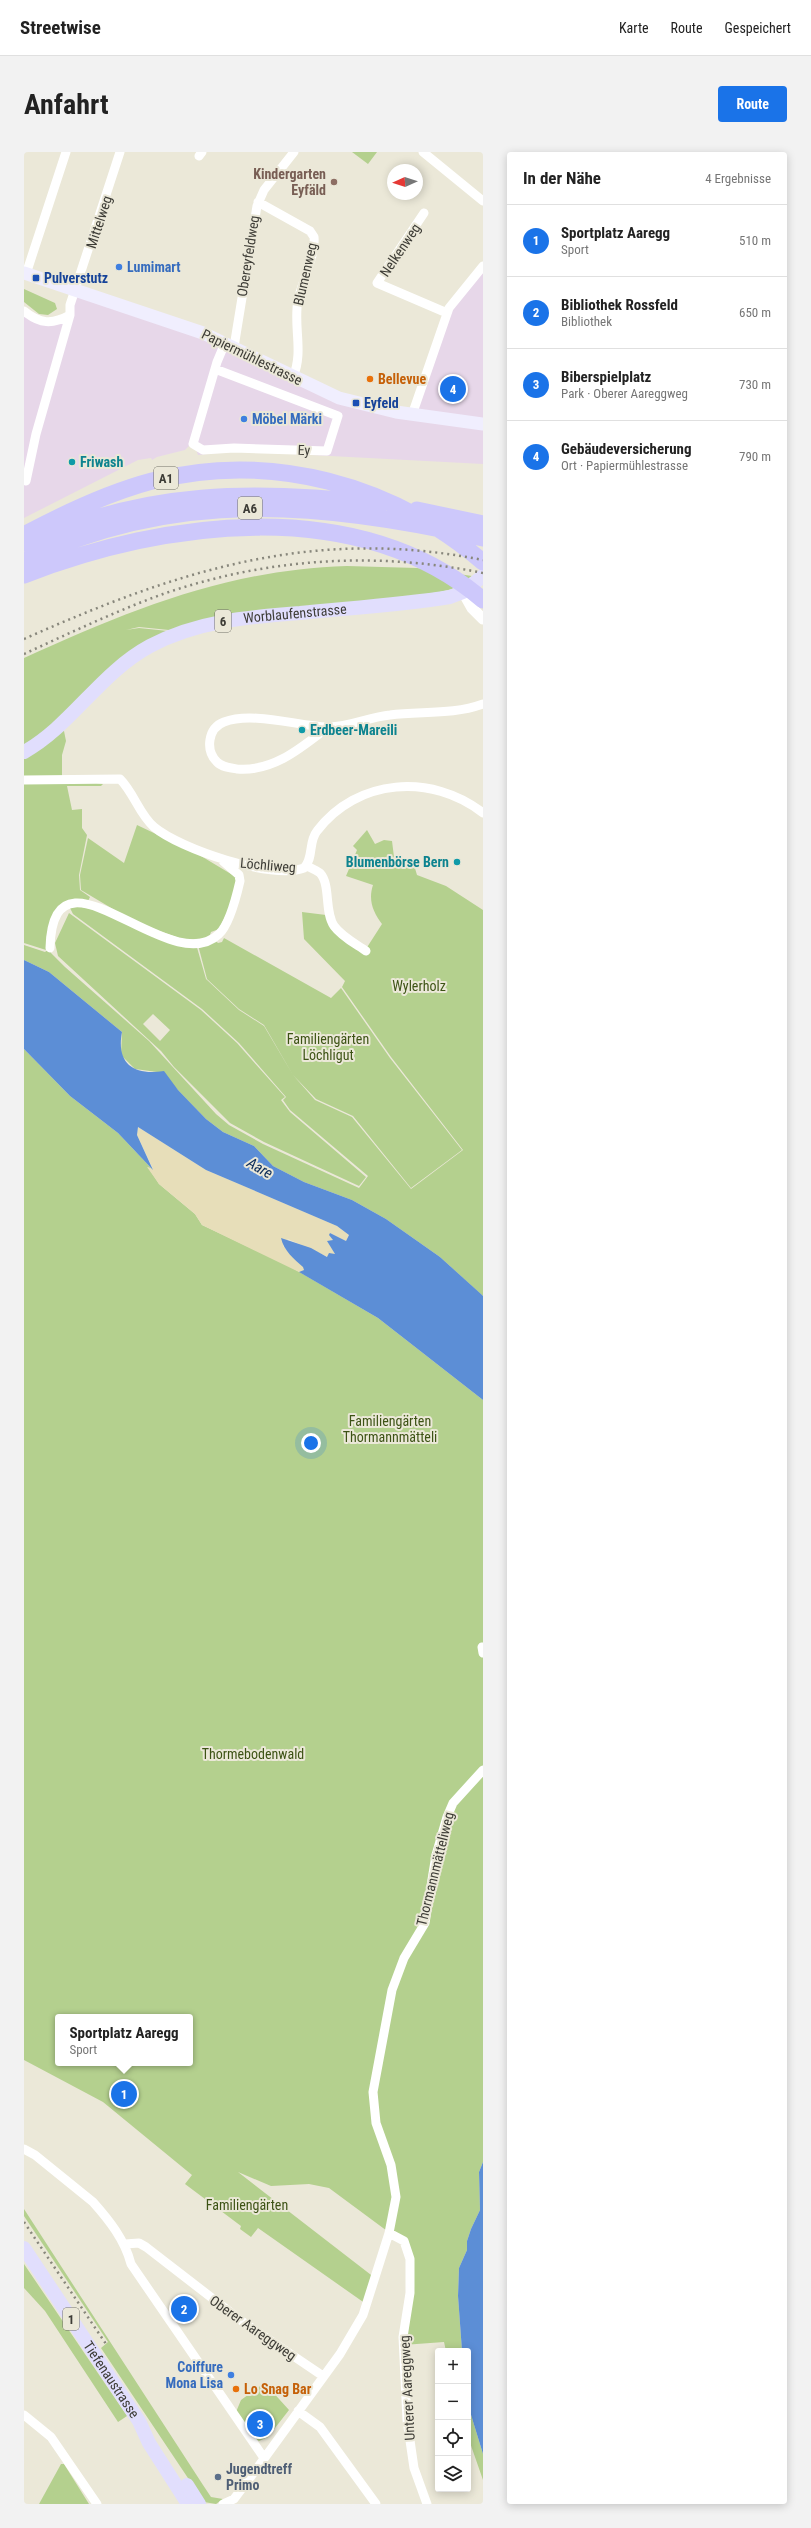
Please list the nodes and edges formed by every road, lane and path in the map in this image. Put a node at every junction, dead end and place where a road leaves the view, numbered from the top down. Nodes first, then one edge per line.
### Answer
1 (66, 152) edge
2 (120, 152) edge
3 (294, 152) edge
4 (423, 152) edge
5 (483, 201) edge
6 (258, 202) junction
7 (424, 213) dead end
8 (483, 266) edge
9 (25, 273) edge
10 (76, 291) junction
11 (24, 311) edge
12 (446, 313) junction
13 (70, 315) junction
14 (230, 345) junction
15 (215, 369) junction
16 (293, 377) junction
17 (412, 415) junction
18 (483, 424) edge
19 (26, 481) dead end
20 (483, 524) edge
21 (24, 535) edge
22 (483, 538) edge
23 (24, 547) edge
24 (24, 561) edge
25 (483, 562) edge
26 (24, 575) edge
27 (483, 576) edge
28 (463, 592) junction
29 (483, 600) edge
30 (483, 618) edge
31 (483, 704) edge
32 (328, 727) junction
33 (24, 752) edge
34 (24, 780) edge
35 (483, 813) edge
36 (222, 860) junction
37 (307, 866) junction
38 (50, 948) dead end
39 (366, 951) dead end
40 (483, 1770) edge
41 (24, 2150) edge
42 (389, 2233) junction
43 (125, 2244) junction
44 (24, 2248) edge
45 (323, 2376) junction
46 (298, 2411) junction
47 (24, 2415) edge
48 (145, 2431) junction
49 (264, 2458) junction
50 (234, 2502) edge
51 (97, 2504) edge
52 (188, 2504) edge
53 (199, 2504) edge
54 (223, 2504) edge
55 (376, 2504) edge
56 (427, 2504) edge

1 - 9 street
2 - 10 street, Mittelweg
3 - 6 street, Obereyfeldweg
4 - 5 street
6 - 14 street, Obereyfeldweg
6 - 16 street, Blumenweg
7 - 12 street, Nelkenweg
8 - 12 street
9 - 10 main road, Papiermühlestrasse
10 - 13 street
10 - 14 main road, Papiermühlestrasse
11 - 13 street
12 - 17 street
13 - 19 street
14 - 15 street, Ey
14 - 16 main road, Papiermühlestrasse
15 - 15 street, Ey
16 - 17 main road, Papiermühlestrasse
17 - 18 main road, Papiermühlestrasse
20 - 23 highway, A6
21 - 25 highway, A1
22 - 24 highway, A6
26 - 29 highway
27 - 28 main road, Worblaufenstrasse / 6
28 - 30 street
28 - 33 main road, Worblaufenstrasse / 6
31 - 32 street
32 - 32 street
34 - 36 street, Löchliweg
35 - 37 street, Löchliweg
36 - 37 street, Löchliweg
36 - 38 street, Löchliweg
37 - 39 street
40 - 42 street, Thormannmätteliweg
41 - 43 street
42 - 45 street, Thormannmätteliweg
42 - 56 street, Unterer Aareggweg
43 - 45 street, Oberer Aareggweg
43 - 49 street
44 - 48 main road, Tiefenaustrasse / 1
45 - 46 street, Thormannmätteliweg
46 - 49 street, Thormannmätteliweg
46 - 55 street
47 - 51 street
48 - 52 main road, Tiefenaustrasse / 1
48 - 53 main road, Tiefenaustrasse / 1
49 - 50 street, Thormannmätteliweg
50 - 54 street, Thormannmätteliweg

